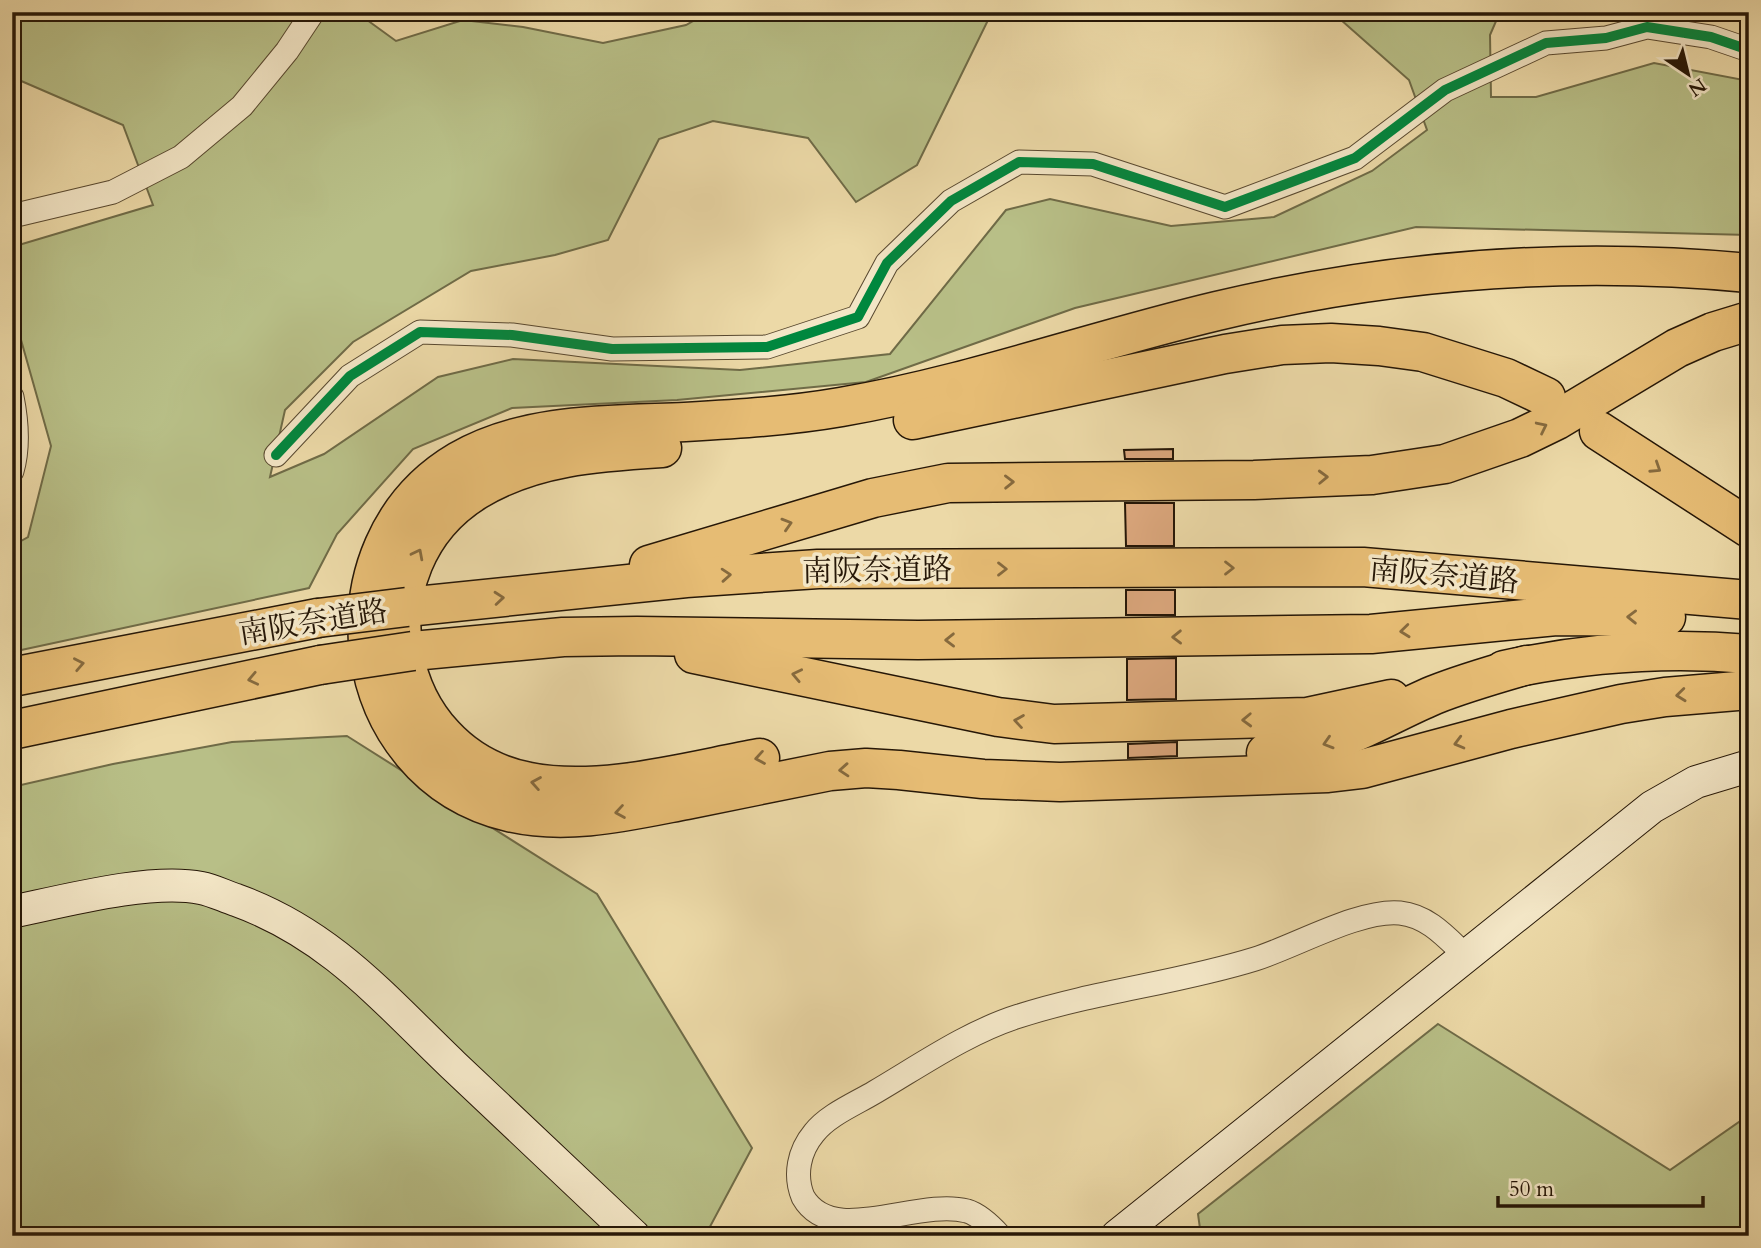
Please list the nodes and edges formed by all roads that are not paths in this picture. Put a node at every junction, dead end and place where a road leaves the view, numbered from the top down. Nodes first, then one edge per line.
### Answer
1 (313, 12) edge
2 (1628, 12) edge
3 (1647, 27) junction
4 (1749, 50) edge
5 (12, 216) edge
6 (1749, 273) edge
7 (1749, 321) edge
8 (12, 397) edge
9 (1546, 397) dead end
10 (1599, 431) dead end
11 (276, 455) dead end
12 (12, 471) edge
13 (1749, 528) edge
14 (557, 592) junction
15 (1749, 600) edge
16 (1749, 619) edge
17 (563, 637) junction
18 (1749, 654) edge
19 (1527, 665) junction
20 (12, 677) edge
21 (1749, 690) edge
22 (12, 730) edge
23 (1749, 766) edge
24 (12, 912) edge
25 (1465, 955) junction
26 (634, 1236) edge
27 (1000, 1236) edge
28 (1117, 1236) edge

1 - 5 street
2 - 3 street
3 - 4 street
3 - 11 street
21 -> 6 highway
14 -> 7 highway
8 - 12 street
19 -> 9 highway
10 -> 13 highway
14 -> 15 highway, 南阪奈道路
20 -> 14 highway, 南阪奈道路, bridge
16 -> 17 highway, 南阪奈道路
19 -> 17 highway
17 -> 22 highway, 南阪奈道路, bridge
18 - 19 highway
23 - 25 street
24 - 26 street
25 - 27 street
25 - 28 street

